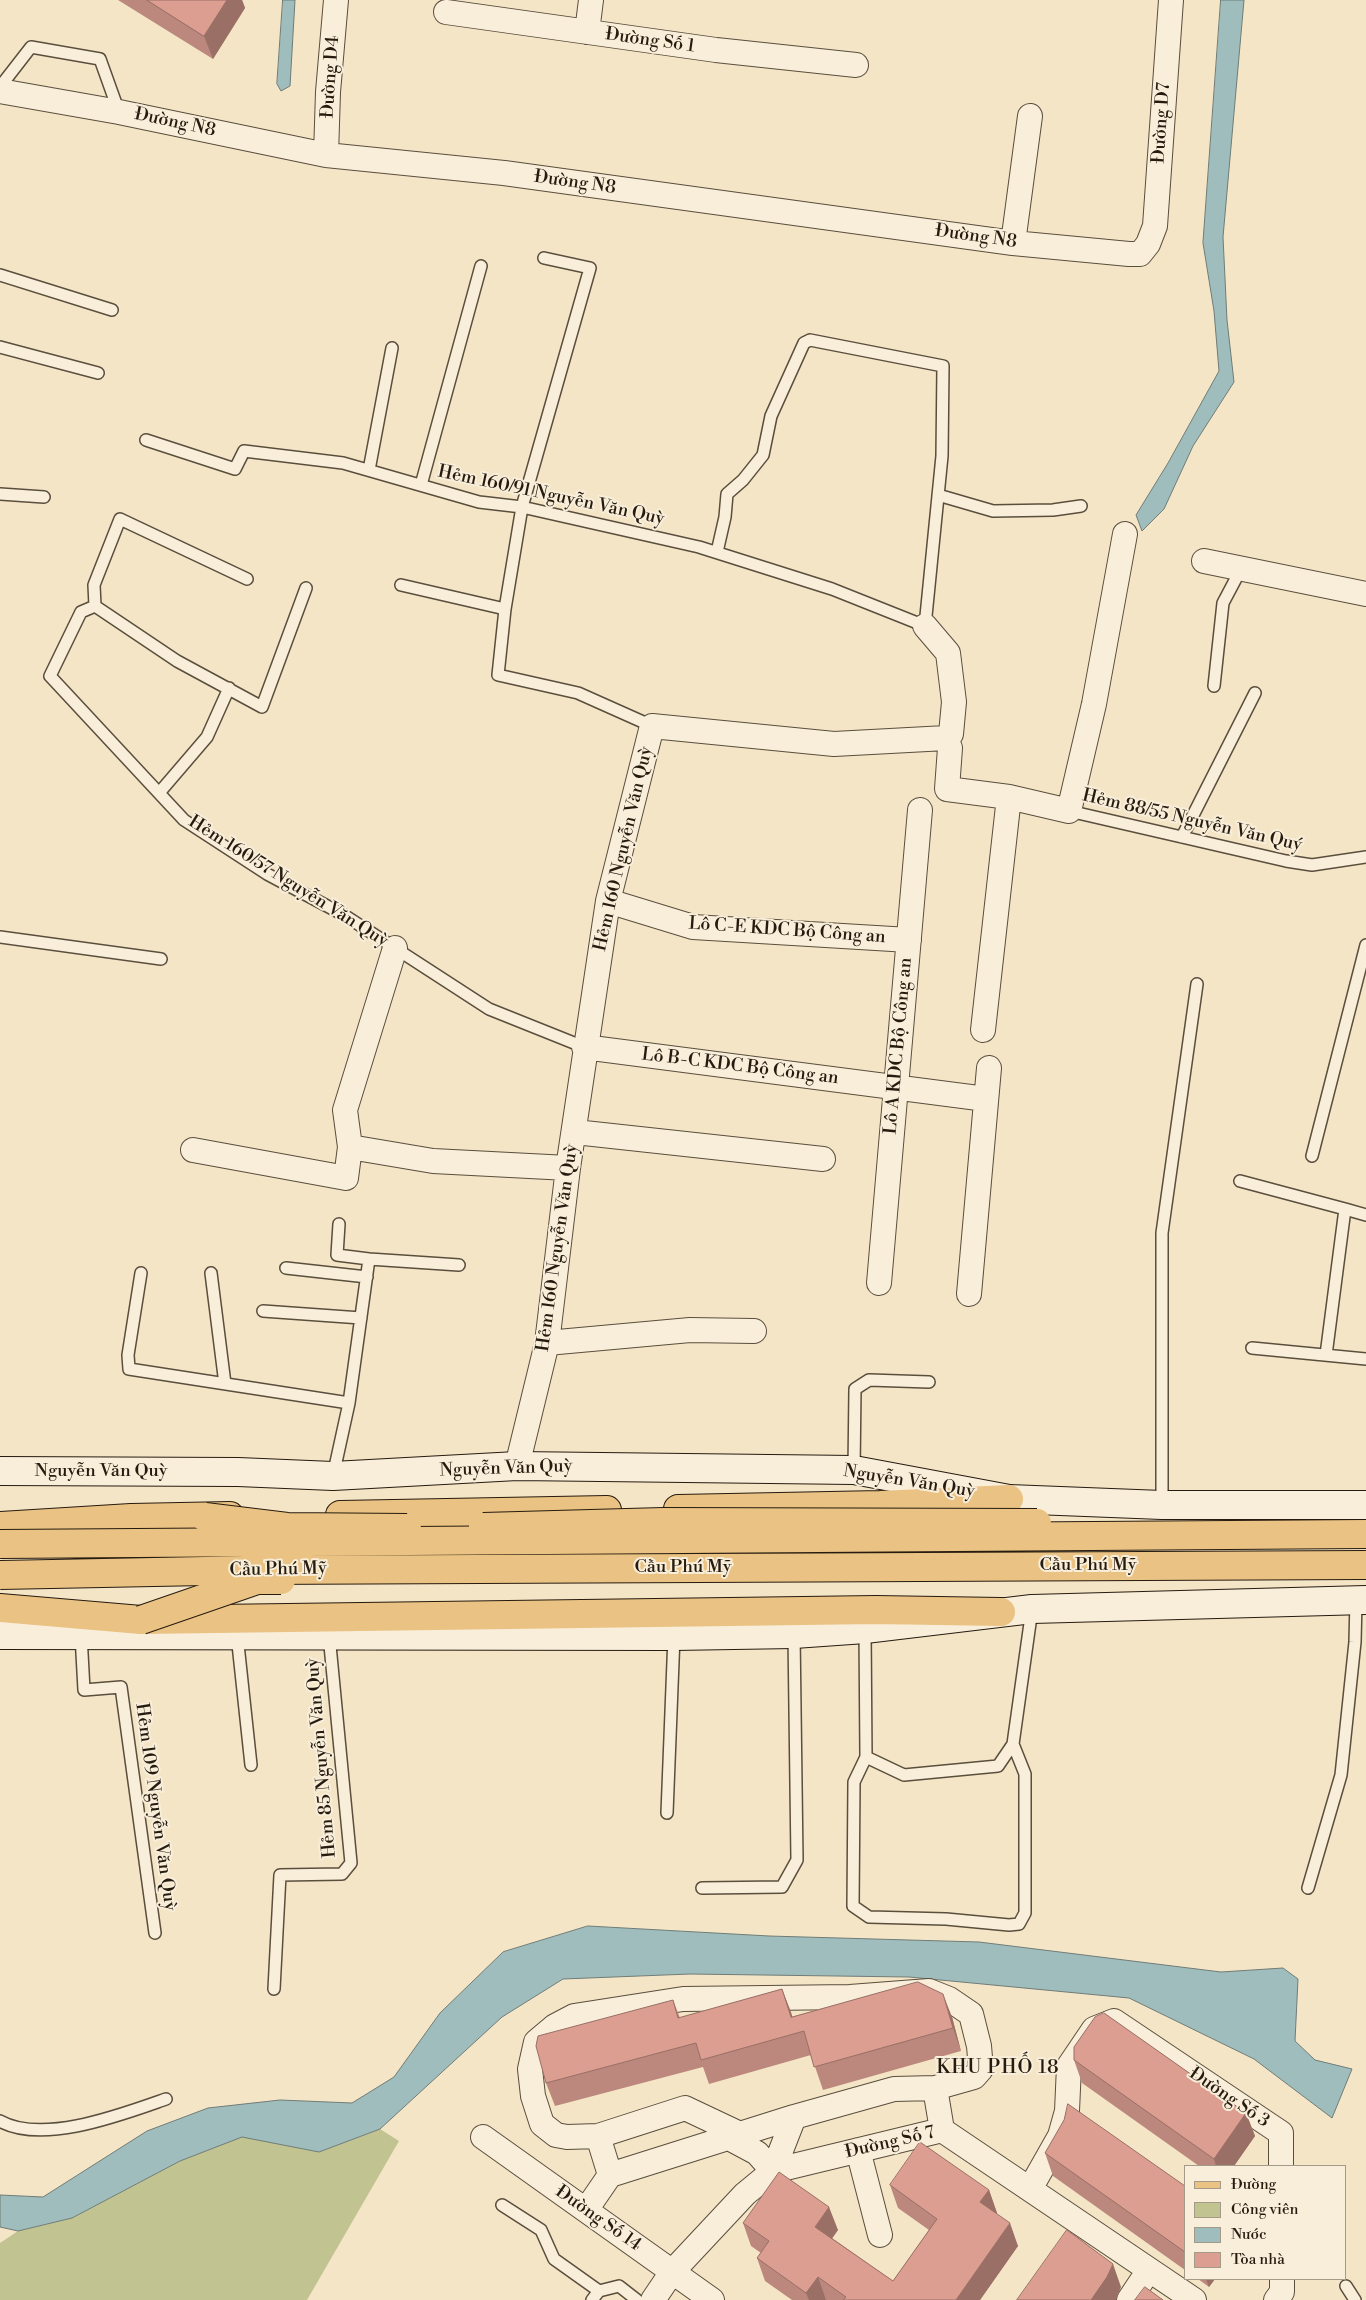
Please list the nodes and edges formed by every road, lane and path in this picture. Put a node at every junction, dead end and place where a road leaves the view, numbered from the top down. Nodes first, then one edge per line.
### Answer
1 (336, 0) edge
2 (591, 0) edge
3 (1171, 0) edge
4 (446, 12) dead end
5 (587, 32) junction
6 (856, 65) dead end
7 (0, 86) edge
8 (0, 91) edge
9 (119, 112) junction
10 (1030, 116) dead end
11 (326, 155) junction
12 (1013, 243) junction
13 (1148, 244) joint
14 (544, 258) dead end
15 (481, 266) dead end
16 (0, 275) edge
17 (112, 310) dead end
18 (0, 348) edge
19 (392, 348) dead end
20 (98, 372) dead end
21 (146, 440) dead end
22 (369, 470) junction
23 (421, 485) junction
24 (0, 494) edge
25 (938, 495) junction
26 (44, 497) dead end
27 (1081, 506) dead end
28 (522, 507) junction
29 (1125, 534) dead end
30 (717, 552) junction
31 (1204, 561) dead end
32 (1241, 569) junction
33 (247, 579) dead end
34 (401, 585) dead end
35 (306, 588) dead end
36 (1366, 594) edge
37 (95, 606) junction
38 (505, 609) junction
39 (925, 626) junction
40 (1214, 686) dead end
41 (230, 688) junction
42 (1255, 693) dead end
43 (652, 726) junction
44 (946, 738) junction
45 (159, 793) junction
46 (1009, 797) junction
47 (920, 810) dead end
48 (1069, 811) junction
49 (1182, 837) junction
50 (1366, 857) edge
51 (608, 901) junction
52 (0, 936) edge
53 (909, 940) junction
54 (1366, 944) edge
55 (395, 948) junction
56 (161, 959) dead end
57 (1197, 984) dead end
58 (983, 1030) dead end
59 (584, 1047) junction
60 (988, 1068) dead end
61 (896, 1087) junction
62 (986, 1099) junction
63 (575, 1132) junction
64 (350, 1147) junction
65 (192, 1150) dead end
66 (1312, 1156) dead end
67 (823, 1159) dead end
68 (568, 1168) junction
69 (1240, 1181) dead end
70 (1344, 1209) junction
71 (1366, 1215) edge
72 (339, 1224) dead end
73 (369, 1259) junction
74 (459, 1265) dead end
75 (286, 1268) dead end
76 (141, 1273) dead end
77 (212, 1273) dead end
78 (367, 1277) junction
79 (879, 1283) dead end
80 (969, 1294) dead end
81 (263, 1311) dead end
82 (361, 1318) junction
83 (754, 1331) dead end
84 (547, 1343) junction
85 (1252, 1348) dead end
86 (1326, 1355) junction
87 (1366, 1358) edge
88 (929, 1382) dead end
89 (225, 1384) junction
90 (349, 1403) junction
91 (518, 1466) junction
92 (854, 1470) junction
93 (0, 1472) edge
94 (333, 1476) junction
95 (1009, 1499) junction
96 (1162, 1505) junction
97 (1293, 1505) junction
98 (1366, 1505) edge
99 (205, 1517) junction
100 (0, 1521) edge
101 (1366, 1523) edge
102 (38, 1524) junction
103 (0, 1526) edge
104 (1366, 1534) edge
105 (0, 1544) edge
106 (1366, 1565) edge
107 (1366, 1574) edge
108 (0, 1576) edge
109 (1361, 1600) edge
110 (1296, 1602) junction
111 (0, 1608) edge
112 (1032, 1609) junction
113 (1001, 1612) joint
114 (871, 1619) junction
115 (141, 1620) junction
116 (794, 1634) junction
117 (81, 1635) junction
118 (237, 1635) junction
119 (329, 1635) junction
120 (0, 1636) edge
121 (674, 1636) junction
122 (1013, 1744) junction
123 (866, 1757) junction
124 (251, 1765) dead end
125 (667, 1813) dead end
126 (702, 1888) dead end
127 (1308, 1888) dead end
128 (155, 1933) dead end
129 (274, 1989) dead end
130 (935, 2088) junction
131 (166, 2099) dead end
132 (794, 2117) junction
133 (0, 2121) edge
134 (942, 2130) junction
135 (598, 2136) junction
136 (734, 2136) junction
137 (483, 2137) dead end
138 (858, 2150) junction
139 (1281, 2165) edge
140 (773, 2171) junction
141 (610, 2175) junction
142 (1030, 2189) junction
143 (502, 2205) dead end
144 (586, 2210) junction
145 (880, 2235) dead end
146 (1149, 2270) junction
147 (672, 2272) junction
148 (1282, 2280) edge
149 (1346, 2286) dead end
150 (596, 2296) edge
151 (637, 2300) edge
152 (653, 2300) edge
153 (712, 2300) edge
154 (1129, 2300) edge
155 (1194, 2300) edge
156 (1276, 2300) edge
157 (1355, 2300) edge

1 - 11 street, Đường D4
2 - 5 street
3 - 13 street, Đường D7
4 - 5 street, Đường Số 1
5 - 6 street, Đường Số 1
7 - 9 lane
8 - 9 street, Đường N8
9 - 11 street, Đường N8
10 - 12 street
11 - 12 street, Đường N8
12 - 13 street, Đường N8
14 - 28 lane
15 - 23 lane
16 - 17 lane
18 - 20 lane
19 - 22 lane
21 - 22 lane, Hẻm 160/91 Nguyễn Văn Quỳ
22 - 23 lane, Hẻm 160/91 Nguyễn Văn Quỳ
23 - 28 lane, Hẻm 160/91 Nguyễn Văn Quỳ
24 - 26 lane
25 - 27 lane
25 - 30 lane
25 - 39 lane
28 - 30 lane, Hẻm 160/91 Nguyễn Văn Quỳ
28 - 38 lane
29 - 48 street
30 - 39 lane, Hẻm 160/91 Nguyễn Văn Quỳ
31 - 32 street
32 - 36 street
32 - 40 lane
33 - 37 lane
34 - 38 lane
35 - 41 lane
37 - 41 lane
37 - 45 lane, Hẻm 160/57 Nguyễn Văn Quỳ
38 - 43 lane
39 - 44 street
41 - 45 lane
42 - 49 lane
43 - 44 street, Hẻm 160 Nguyễn Văn Quỳ
43 - 51 street, Hẻm 160 Nguyễn Văn Quỳ
44 - 46 street
45 - 55 lane, Hẻm 160/57 Nguyễn Văn Quỳ
46 - 48 street
46 - 58 street
47 - 53 street, Lô A KDC Bộ Công an
48 - 49 lane, Hẻm 88/55 Nguyễn Văn Quý
49 - 50 lane, Hẻm 88/55 Nguyễn Văn Quý
51 - 53 street, Lô C-E KDC Bộ Công an
51 - 59 street, Hẻm 160 Nguyễn Văn Quỳ
52 - 56 lane
53 - 61 street, Lô A KDC Bộ Công an
54 - 66 lane
55 - 59 lane, Hẻm 160/57 Nguyễn Văn Quỳ
55 - 64 street, Hẻm 160/57 Nguyễn Văn Quỳ
57 - 96 lane
59 - 61 street, Lô B-C KDC Bộ Công an
59 - 63 street, Hẻm 160 Nguyễn Văn Quỳ
60 - 62 street
61 - 62 street, Lô B-C KDC Bộ Công an
61 - 79 street, Lô A KDC Bộ Công an
62 - 80 street
63 - 67 street
63 - 68 street, Hẻm 160 Nguyễn Văn Quỳ
64 - 65 street, Hẻm 160/57 Nguyễn Văn Quỳ
64 - 68 street
68 - 84 street, Hẻm 160 Nguyễn Văn Quỳ
69 - 70 lane
70 - 71 lane
70 - 86 lane
72 - 73 lane
73 - 74 lane
73 - 78 lane
75 - 78 lane
76 - 89 lane
77 - 89 lane
78 - 82 lane
81 - 82 lane
82 - 90 lane
83 - 84 street
84 - 91 street, Hẻm 160 Nguyễn Văn Quỳ
85 - 86 lane
86 - 87 lane
88 - 92 lane
89 - 90 lane
90 - 94 lane
91 - 92 street, Nguyễn Văn Quỳ
91 - 94 street, Nguyễn Văn Quỳ
92 - 95 street, Nguyễn Văn Quỳ
93 - 94 street, Nguyễn Văn Quỳ
95 - 96 street, Nguyễn Văn Quỳ
95 - 99 main road, Nguyễn Văn Quỳ, bridge
96 - 97 street, Nguyễn Văn Quỳ
97 - 98 street, Nguyễn Văn Quỳ
97 - 110 street
99 - 101 main road, bridge
99 - 102 main road
100 - 102 main road
102 - 103 main road
104 - 105 main road, Cầu Phú Mỹ, bridge
106 - 108 main road, Cầu Phú Mỹ, bridge
107 - 115 main road, Cầu Phú Mỹ, bridge
109 - 110 street
109 - 127 lane
110 - 112 street
111 - 115 main road, Cầu Phú Mỹ
112 - 113 street
112 - 122 lane
113 - 114 main road
114 - 115 main road, Cầu Phú Mỹ
114 - 116 street
114 - 123 lane
116 - 121 street
116 - 126 lane
117 - 118 street
117 - 120 street
117 - 128 lane, Hẻm 109 Nguyễn Văn Quỳ
118 - 119 street
118 - 124 lane
119 - 121 street
119 - 129 lane, Hẻm 85 Nguyễn Văn Quỳ
121 - 125 lane
122 - 123 lane
122 - 123 lane
130 - 132 street
130 - 134 street
130 - 135 street
131 - 133 lane
132 - 136 street
132 - 140 street
134 - 138 street, Đường Số 7
134 - 142 street, Đường Số 7
135 - 136 street
135 - 141 street
136 - 140 street
136 - 141 street
137 - 144 street, Đường Số 14
138 - 140 street, Đường Số 7
138 - 145 street
139 - 142 street, Đường Số 3
140 - 147 street, Đường Số 7
141 - 144 street
142 - 146 street, Đường Số 7
143 - 150 lane
144 - 147 street, Đường Số 14
146 - 154 street
146 - 155 street, Đường Số 7
147 - 152 street, Đường Số 7
147 - 153 street, Đường Số 14
148 - 156 street
149 - 157 lane
150 - 151 lane

